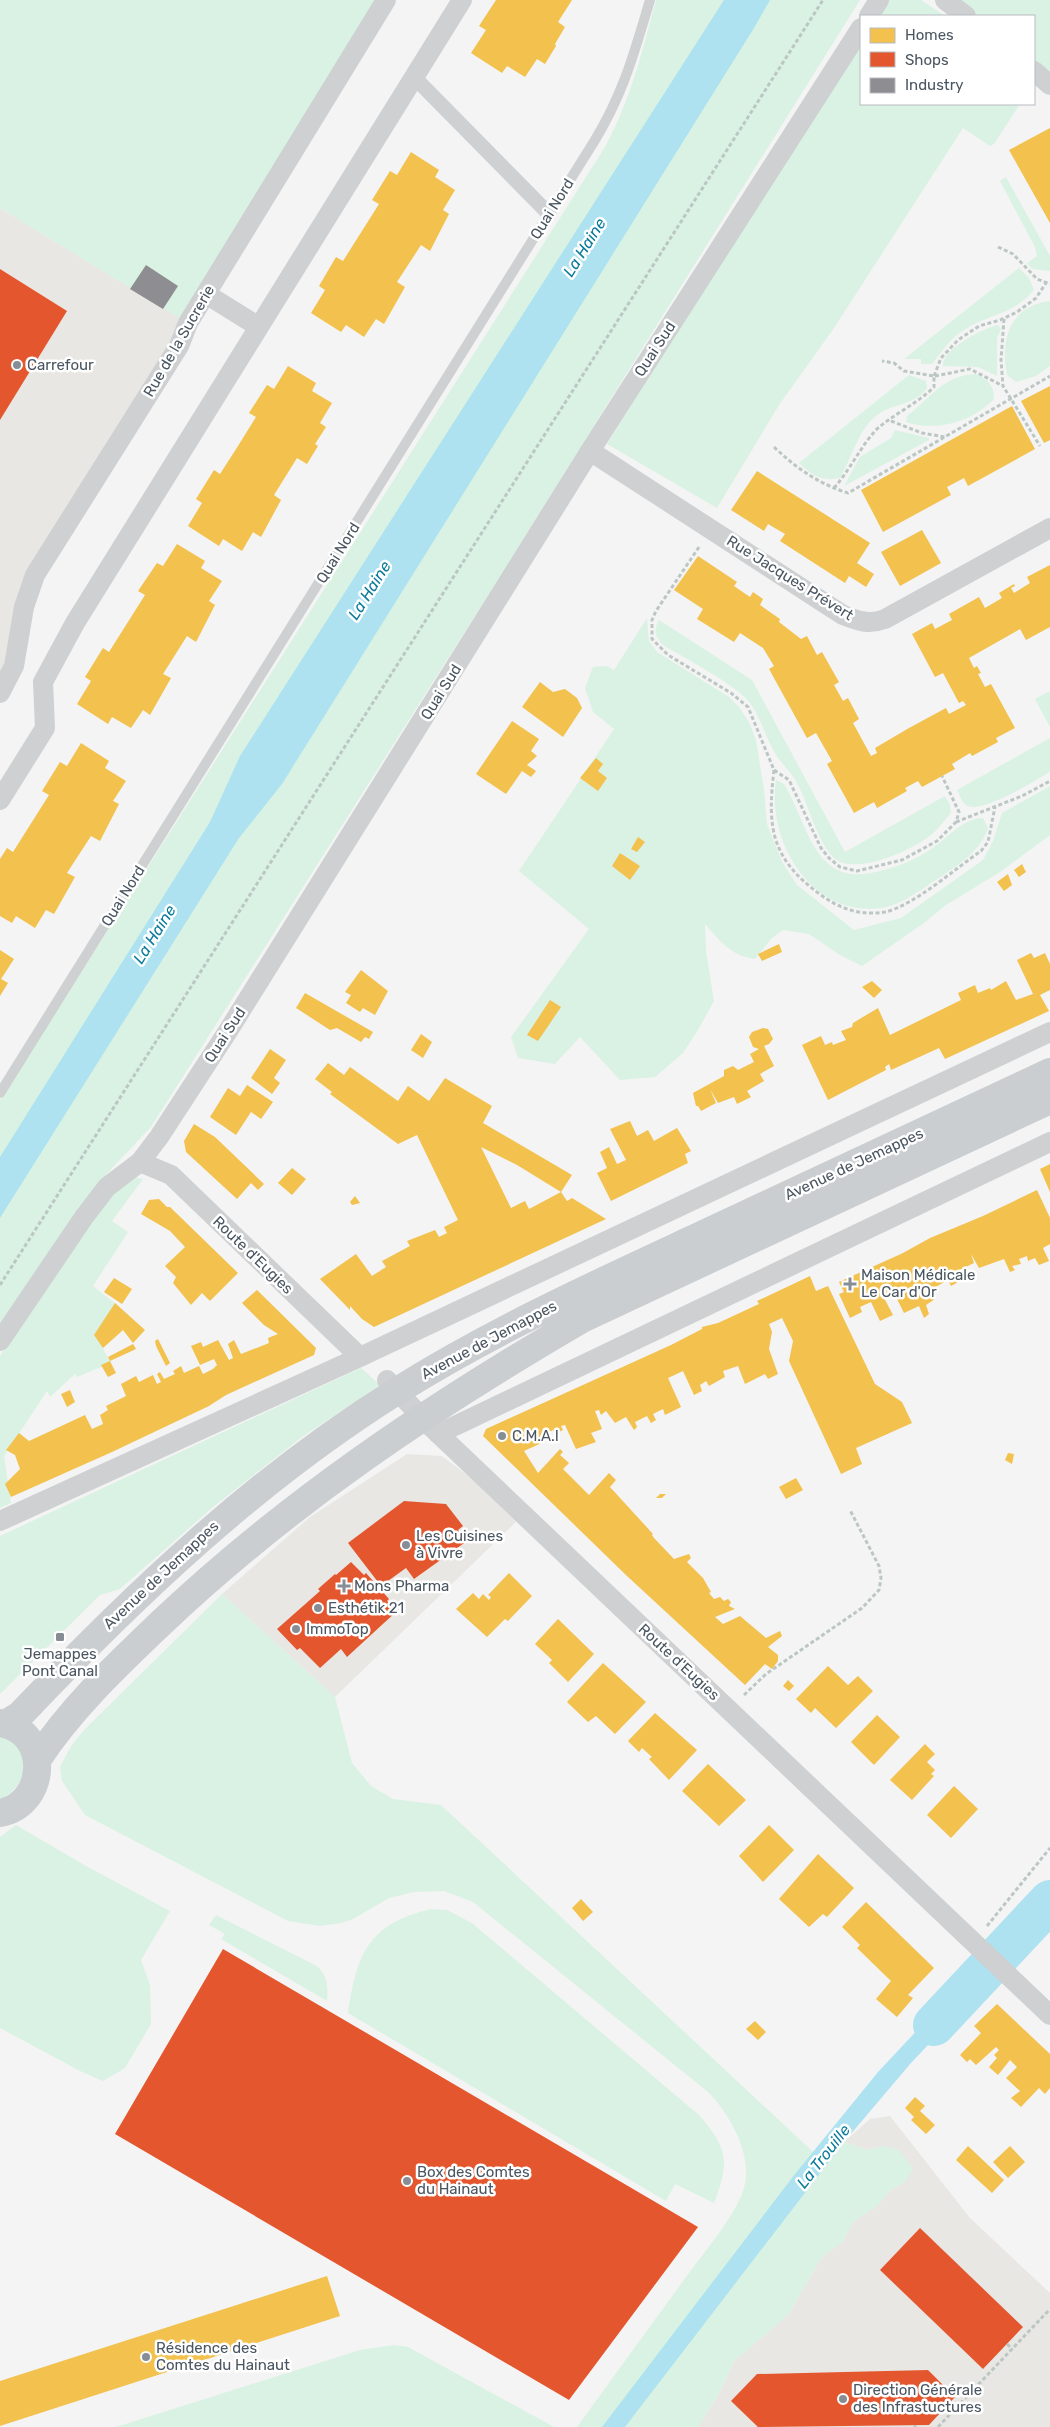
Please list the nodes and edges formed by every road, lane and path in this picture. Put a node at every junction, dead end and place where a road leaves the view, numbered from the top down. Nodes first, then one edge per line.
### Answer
1 (462, 0) edge
2 (650, 0) edge
3 (823, 0) edge
4 (879, 0) edge
5 (945, 0) edge
6 (379, 4) edge
7 (870, 15) edge
8 (965, 15) edge
9 (860, 30) edge
10 (1035, 71) edge
11 (414, 77) junction
12 (1050, 85) edge
13 (549, 214) junction
14 (998, 247) dead end
15 (1048, 283) edge
16 (206, 294) junction
17 (1004, 318) junction
18 (259, 327) junction
19 (882, 360) dead end
20 (934, 376) junction
21 (1050, 376) edge
22 (1003, 386) junction
23 (1013, 398) junction
24 (891, 420) junction
25 (945, 437) junction
26 (1040, 446) dead end
27 (774, 447) dead end
28 (590, 451) junction
29 (834, 488) junction
30 (1050, 528) edge
31 (712, 529) junction
32 (0, 692) edge
33 (774, 770) junction
34 (942, 776) dead end
35 (1050, 781) edge
36 (0, 800) edge
37 (995, 808) junction
38 (956, 822) junction
39 (1050, 1032) edge
40 (1050, 1072) edge
41 (0, 1093) edge
42 (1050, 1100) edge
43 (1050, 1142) edge
44 (140, 1162) junction
45 (0, 1285) edge
46 (0, 1341) edge
47 (360, 1357) junction
48 (392, 1385) junction
49 (430, 1425) junction
50 (850, 1510) dead end
51 (0, 1521) edge
52 (729, 1709) junction
53 (2, 1724) edge
54 (38, 1760) junction
55 (0, 1813) edge
56 (1050, 1848) edge
57 (974, 1942) junction
58 (1050, 2015) edge
59 (1050, 2309) edge
60 (1006, 2344) dead end
61 (1012, 2349) junction
62 (938, 2427) edge

1 - 11 street
2 - 13 lane, Quai Nord
3 - 45 path
4 - 7 street
5 - 8 street
6 - 16 street, Rue de la Sucrerie
9 - 28 street, Quai Sud
10 - 12 street
11 - 13 street
11 - 18 street
13 - 41 lane, Quai Nord
14 - 15 path
15 - 17 path
16 - 18 street
16 - 32 street, Rue de la Sucrerie
17 - 20 path
17 - 22 path
18 - 36 street
19 - 20 path
20 - 22 path
20 - 24 path
21 - 23 path
22 - 23 path
23 - 25 path
23 - 26 path
24 - 25 path
24 - 29 path
25 - 29 path
27 - 29 path
28 - 31 street, Rue Jacques Prévert
28 - 44 street, Quai Sud
30 - 31 street, Rue Jacques Prévert
31 - 33 path
33 - 37 path
33 - 38 path
34 - 38 path
35 - 37 path
37 - 38 path
39 - 47 street
40 - 48 main road, Avenue de Jemappes
42 - 49 main road, Avenue de Jemappes
43 - 49 street, Avenue de Jemappes
44 - 46 street, Quai Sud
44 - 47 street, Route d'Eugies
47 - 51 street
48 - 49 street, Route d'Eugies
48 - 53 main road, Avenue de Jemappes
49 - 52 street, Route d'Eugies
49 - 54 main road, Avenue de Jemappes
50 - 52 path
52 - 57 street, Route d'Eugies
53 - 54 main road
54 - 55 main road
56 - 57 path
57 - 58 street, Route d'Eugies
59 - 61 path
60 - 61 path
61 - 62 path

